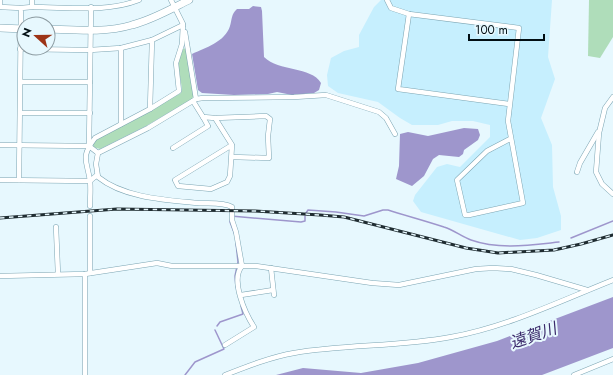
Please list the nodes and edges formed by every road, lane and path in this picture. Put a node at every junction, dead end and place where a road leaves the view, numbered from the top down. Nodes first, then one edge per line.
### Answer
1 (0, 0) edge
2 (32, 0) edge
3 (62, 0) edge
4 (139, 0) edge
5 (171, 0) edge
6 (189, 0) edge
7 (387, 0) edge
8 (0, 7) edge
9 (32, 7) junction
10 (61, 7) junction
11 (175, 7) junction
12 (21, 8) junction
13 (91, 8) junction
14 (409, 14) junction
15 (21, 16) edge
16 (183, 24) junction
17 (0, 28) edge
18 (16, 29) edge
19 (56, 29) edge
20 (90, 30) junction
21 (152, 40) junction
22 (121, 48) junction
23 (56, 50) edge
24 (90, 50) junction
25 (20, 56) edge
26 (20, 82) junction
27 (90, 82) junction
28 (613, 97) edge
29 (194, 100) junction
30 (508, 104) junction
31 (150, 110) junction
32 (21, 113) junction
33 (90, 113) junction
34 (203, 117) junction
35 (215, 118) junction
36 (121, 124) junction
37 (600, 130) junction
38 (395, 134) dead end
39 (510, 139) junction
40 (0, 145) edge
41 (232, 145) junction
42 (20, 146) junction
43 (89, 146) junction
44 (173, 148) dead end
45 (98, 153) junction
46 (232, 156) junction
47 (577, 172) dead end
48 (97, 175) junction
49 (0, 180) edge
50 (19, 180) junction
51 (90, 181) junction
52 (613, 194) edge
53 (90, 206) dead end
54 (90, 216) dead end
55 (56, 227) dead end
56 (239, 265) junction
57 (271, 268) junction
58 (87, 273) junction
59 (58, 274) junction
60 (0, 276) edge
61 (613, 280) edge
62 (273, 290) junction
63 (587, 290) junction
64 (241, 295) junction
65 (274, 295) dead end
66 (225, 345) dead end
67 (613, 359) edge
68 (84, 375) edge
69 (225, 375) edge
70 (574, 375) edge

1 - 8 street
2 - 9 street
3 - 10 street
4 - 13 street
5 - 11 street
6 - 11 main road
7 - 14 street
8 - 12 street
9 - 10 street
9 - 12 street
10 - 13 street
11 - 16 street
11 - 20 main road
12 - 15 street
13 - 20 street
14 - 30 street
14 - 30 street
16 - 21 street
16 - 29 street
16 - 31 street
17 - 18 main road
19 - 20 main road
20 - 24 street
21 - 22 street
21 - 31 street
22 - 24 street
22 - 36 street
23 - 24 street
24 - 27 street
25 - 26 street
26 - 27 street
26 - 32 street
27 - 33 street
28 - 37 street
29 - 34 street
29 - 38 street
29 - 45 street
30 - 39 street
31 - 36 street
32 - 33 street
32 - 42 street
33 - 43 street
34 - 35 street
34 - 44 street
35 - 41 street
35 - 46 street
36 - 43 street
37 - 47 street
37 - 52 street
39 - 39 street
40 - 42 street
41 - 46 street
41 - 46 street
42 - 43 street
42 - 50 street
43 - 45 street
43 - 51 street
45 - 48 street
48 - 51 street
48 - 56 street
49 - 50 street
50 - 51 street
51 - 53 street
54 - 58 street
55 - 59 street
56 - 57 street
56 - 58 street
56 - 64 street
57 - 62 street
57 - 63 street
58 - 59 street
58 - 68 street
59 - 60 street
61 - 63 street
62 - 64 street
62 - 65 street
63 - 69 street
64 - 66 street
67 - 70 street

